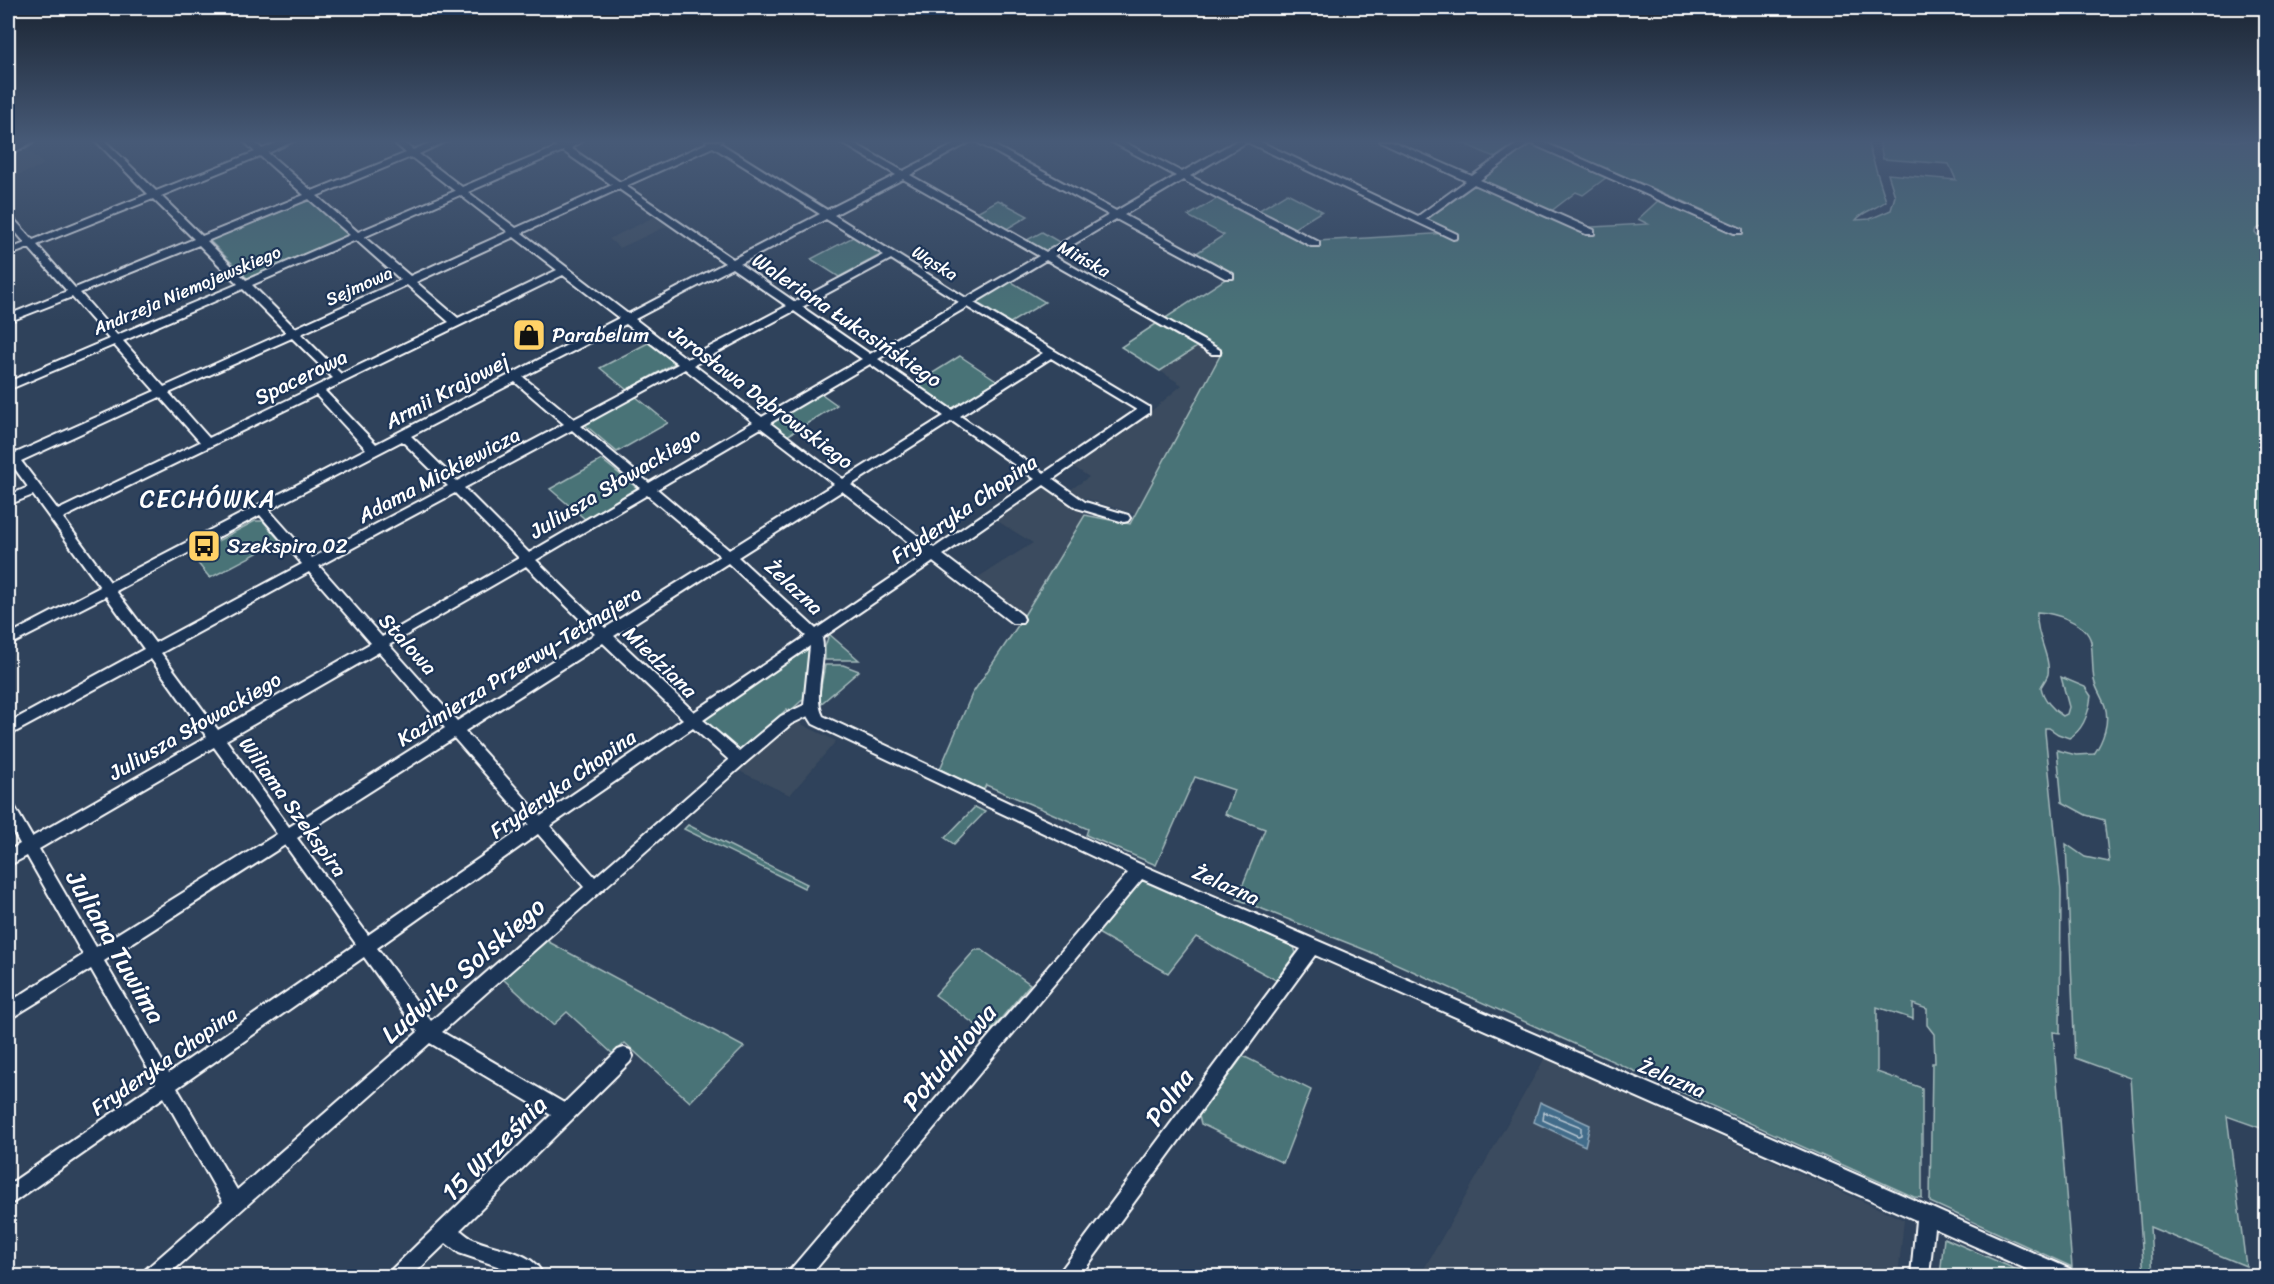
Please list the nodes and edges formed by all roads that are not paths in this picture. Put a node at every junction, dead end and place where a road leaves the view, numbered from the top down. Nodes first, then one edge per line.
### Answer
1 (139, 201) edge
2 (160, 201) edge
3 (297, 201) edge
4 (319, 201) edge
5 (438, 201) edge
6 (474, 201) edge
7 (586, 201) edge
8 (640, 201) edge
9 (806, 201) edge
10 (853, 201) edge
11 (949, 201) edge
12 (1090, 201) edge
13 (1141, 201) edge
14 (1232, 201) edge
15 (1378, 201) edge
16 (1444, 201) edge
17 (1518, 201) edge
18 (1669, 201) edge
19 (827, 214) junction
20 (1116, 215) junction
21 (8, 218) edge
22 (1418, 220) junction
23 (1738, 231) dead end
24 (1590, 232) dead end
25 (516, 233) junction
26 (357, 235) junction
27 (1453, 236) dead end
28 (201, 240) junction
29 (30, 244) junction
30 (1316, 244) dead end
31 (8, 253) edge
32 (891, 255) junction
33 (1046, 257) junction
34 (730, 264) junction
35 (563, 271) junction
36 (1229, 276) dead end
37 (409, 281) junction
38 (244, 285) junction
39 (72, 292) junction
40 (967, 303) junction
41 (794, 306) junction
42 (626, 318) junction
43 (8, 319) edge
44 (457, 322) junction
45 (294, 333) junction
46 (114, 339) junction
47 (1216, 352) dead end
48 (1051, 353) junction
49 (870, 359) junction
50 (686, 364) junction
51 (516, 377) junction
52 (341, 380) junction
53 (8, 386) edge
54 (318, 391) junction
55 (162, 392) junction
56 (1145, 410) joint
57 (952, 416) junction
58 (760, 422) junction
59 (573, 426) junction
60 (404, 436) junction
61 (208, 444) junction
62 (375, 451) junction
63 (10, 455) edge
64 (1044, 479) junction
65 (844, 485) junction
66 (457, 488) junction
67 (646, 488) junction
68 (35, 489) junction
69 (8, 501) edge
70 (262, 510) junction
71 (55, 517) junction
72 (1125, 518) dead end
73 (934, 556) junction
74 (729, 558) junction
75 (528, 559) junction
76 (310, 565) junction
77 (107, 590) junction
78 (1017, 619) dead end
79 (605, 636) junction
80 (814, 636) junction
81 (8, 641) edge
82 (379, 644) junction
83 (154, 651) junction
84 (811, 708) junction
85 (693, 720) junction
86 (8, 730) edge
87 (457, 730) junction
88 (217, 738) junction
89 (739, 760) junction
90 (8, 809) edge
91 (541, 824) junction
92 (288, 836) junction
93 (29, 846) junction
94 (8, 859) edge
95 (1139, 871) junction
96 (595, 888) junction
97 (368, 945) junction
98 (1312, 947) junction
99 (92, 958) junction
100 (8, 1012) edge
101 (430, 1034) junction
102 (624, 1056) dead end
103 (167, 1084) junction
104 (565, 1113) junction
105 (8, 1196) edge
106 (235, 1205) junction
107 (1926, 1215) junction
108 (446, 1230) junction
109 (153, 1276) edge
110 (399, 1276) edge
111 (534, 1276) edge
112 (798, 1276) edge
113 (1069, 1276) edge
114 (1920, 1276) edge
115 (2063, 1276) edge

1 - 29 street
2 - 28 street
3 - 28 street
4 - 26 street
5 - 26 street, Andrzeja Niemojewskiego
6 - 25 street, Jarosława Dąbrowskiego
7 - 25 street, Sejmowa
8 - 34 street, Waleriana Łukasińskiego
9 - 19 street, Wąska
10 - 19 street, Armii Krajowej
11 - 33 street, Mińska
12 - 20 street
13 - 20 street, Juliusza Słowackiego
14 - 30 street
15 - 22 street
16 - 22 street
17 - 24 street
18 - 23 street
19 - 32 street, Wąska
19 - 34 street, Armii Krajowej
20 - 33 street, Juliusza Słowackiego
20 - 36 street
21 - 29 street
22 - 27 street
25 - 35 street, Jarosława Dąbrowskiego
25 - 37 street, Sejmowa
26 - 37 street
26 - 38 street, Andrzeja Niemojewskiego
28 - 38 street
28 - 39 street
29 - 31 street
29 - 39 street
32 - 40 street, Wąska
32 - 41 street, Adama Mickiewicza
33 - 40 street, Juliusza Słowackiego
33 - 47 street, Mińska
34 - 41 street, Waleriana Łukasińskiego
34 - 42 street, Armii Krajowej
35 - 42 street, Jarosława Dąbrowskiego
35 - 44 street, Spacerowa
37 - 44 street
37 - 45 street, Sejmowa
38 - 45 street
38 - 46 street, Andrzeja Niemojewskiego
39 - 43 street
39 - 46 street
40 - 48 street, Wąska
40 - 49 street, Juliusza Słowackiego
41 - 49 street, Waleriana Łukasińskiego
41 - 50 street, Adama Mickiewicza
42 - 50 street, Jarosława Dąbrowskiego
42 - 51 street, Armii Krajowej
44 - 52 street, Spacerowa
45 - 52 street
45 - 55 street, Sejmowa
46 - 53 street, Andrzeja Niemojewskiego
46 - 55 street
48 - 56 street, Wąska
48 - 57 street, Kazimierza Przerwy-Tetmajera
49 - 57 street, Waleriana Łukasińskiego
49 - 58 street, Juliusza Słowackiego
50 - 58 street, Jarosława Dąbrowskiego
50 - 59 street, Adama Mickiewicza
51 - 59 street, Żelazna
51 - 60 street, Armii Krajowej
52 - 54 street, Spacerowa
54 - 61 street, Spacerowa
54 - 62 street
55 - 61 street
55 - 63 street, Sejmowa
56 - 64 street, Fryderyka Chopina
57 - 64 street, Waleriana Łukasińskiego
57 - 65 street, Kazimierza Przerwy-Tetmajera
58 - 65 street, Jarosława Dąbrowskiego
58 - 67 street, Juliusza Słowackiego
59 - 66 street, Adama Mickiewicza
59 - 67 street, Żelazna
60 - 62 street, Armii Krajowej
60 - 66 street, Miedziana
61 - 71 street, Spacerowa
62 - 70 street, Armii Krajowej
63 - 68 street, Wiliama Szekspira
64 - 72 street, Waleriana Łukasińskiego
64 - 73 street, Fryderyka Chopina
65 - 73 street, Jarosława Dąbrowskiego
65 - 74 street, Kazimierza Przerwy-Tetmajera
66 - 75 street, Miedziana
66 - 76 street, Adama Mickiewicza
67 - 74 street, Żelazna
67 - 75 street, Juliusza Słowackiego
68 - 69 street
68 - 71 street, Wiliama Szekspira
70 - 76 street, Stalowa
70 - 77 street, Armii Krajowej
71 - 77 street, Wiliama Szekspira
73 - 78 street, Jarosława Dąbrowskiego
73 - 80 street, Fryderyka Chopina
74 - 79 street, Kazimierza Przerwy-Tetmajera
74 - 80 street, Żelazna
75 - 79 street, Miedziana
75 - 82 street, Juliusza Słowackiego
76 - 82 street, Stalowa
76 - 83 street, Adama Mickiewicza
77 - 81 street, Armii Krajowej
77 - 83 street, Wiliama Szekspira
79 - 85 street, Miedziana
79 - 87 street, Kazimierza Przerwy-Tetmajera
80 - 84 street, Żelazna
80 - 85 street, Fryderyka Chopina
82 - 87 street, Stalowa
82 - 88 street, Juliusza Słowackiego
83 - 86 street, Adama Mickiewicza
83 - 88 street, Wiliama Szekspira
84 - 89 street, Ludwika Solskiego
84 - 95 street, Żelazna
85 - 89 street, Miedziana
85 - 91 street, Fryderyka Chopina
87 - 91 street, Stalowa
87 - 92 street, Kazimierza Przerwy-Tetmajera
88 - 92 street, Wiliama Szekspira
88 - 93 street, Juliusza Słowackiego
89 - 96 street, Ludwika Solskiego
90 - 93 street, Juliana Tuwima
91 - 96 street, Stalowa
91 - 97 street, Fryderyka Chopina
92 - 97 street, Wiliama Szekspira
92 - 99 street, Kazimierza Przerwy-Tetmajera
93 - 94 street, Juliusza Słowackiego
93 - 99 street, Juliana Tuwima
95 - 98 street, Żelazna
95 - 112 street, Południowa
96 - 101 street, Ludwika Solskiego
97 - 101 street, Wiliama Szekspira
97 - 103 street, Fryderyka Chopina
98 - 107 street, Żelazna
98 - 113 street, Polna
99 - 100 street, Kazimierza Przerwy-Tetmajera
99 - 103 street, Juliana Tuwima
101 - 104 street, Wiliama Szekspira
101 - 106 street, Ludwika Solskiego
102 - 104 street, 15 Września
103 - 105 street, Fryderyka Chopina
103 - 106 street, Juliana Tuwima
104 - 108 street, 15 Września
106 - 109 street, Ludwika Solskiego
107 - 114 street
107 - 115 street, Żelazna
108 - 110 street, 15 Września
108 - 111 street

